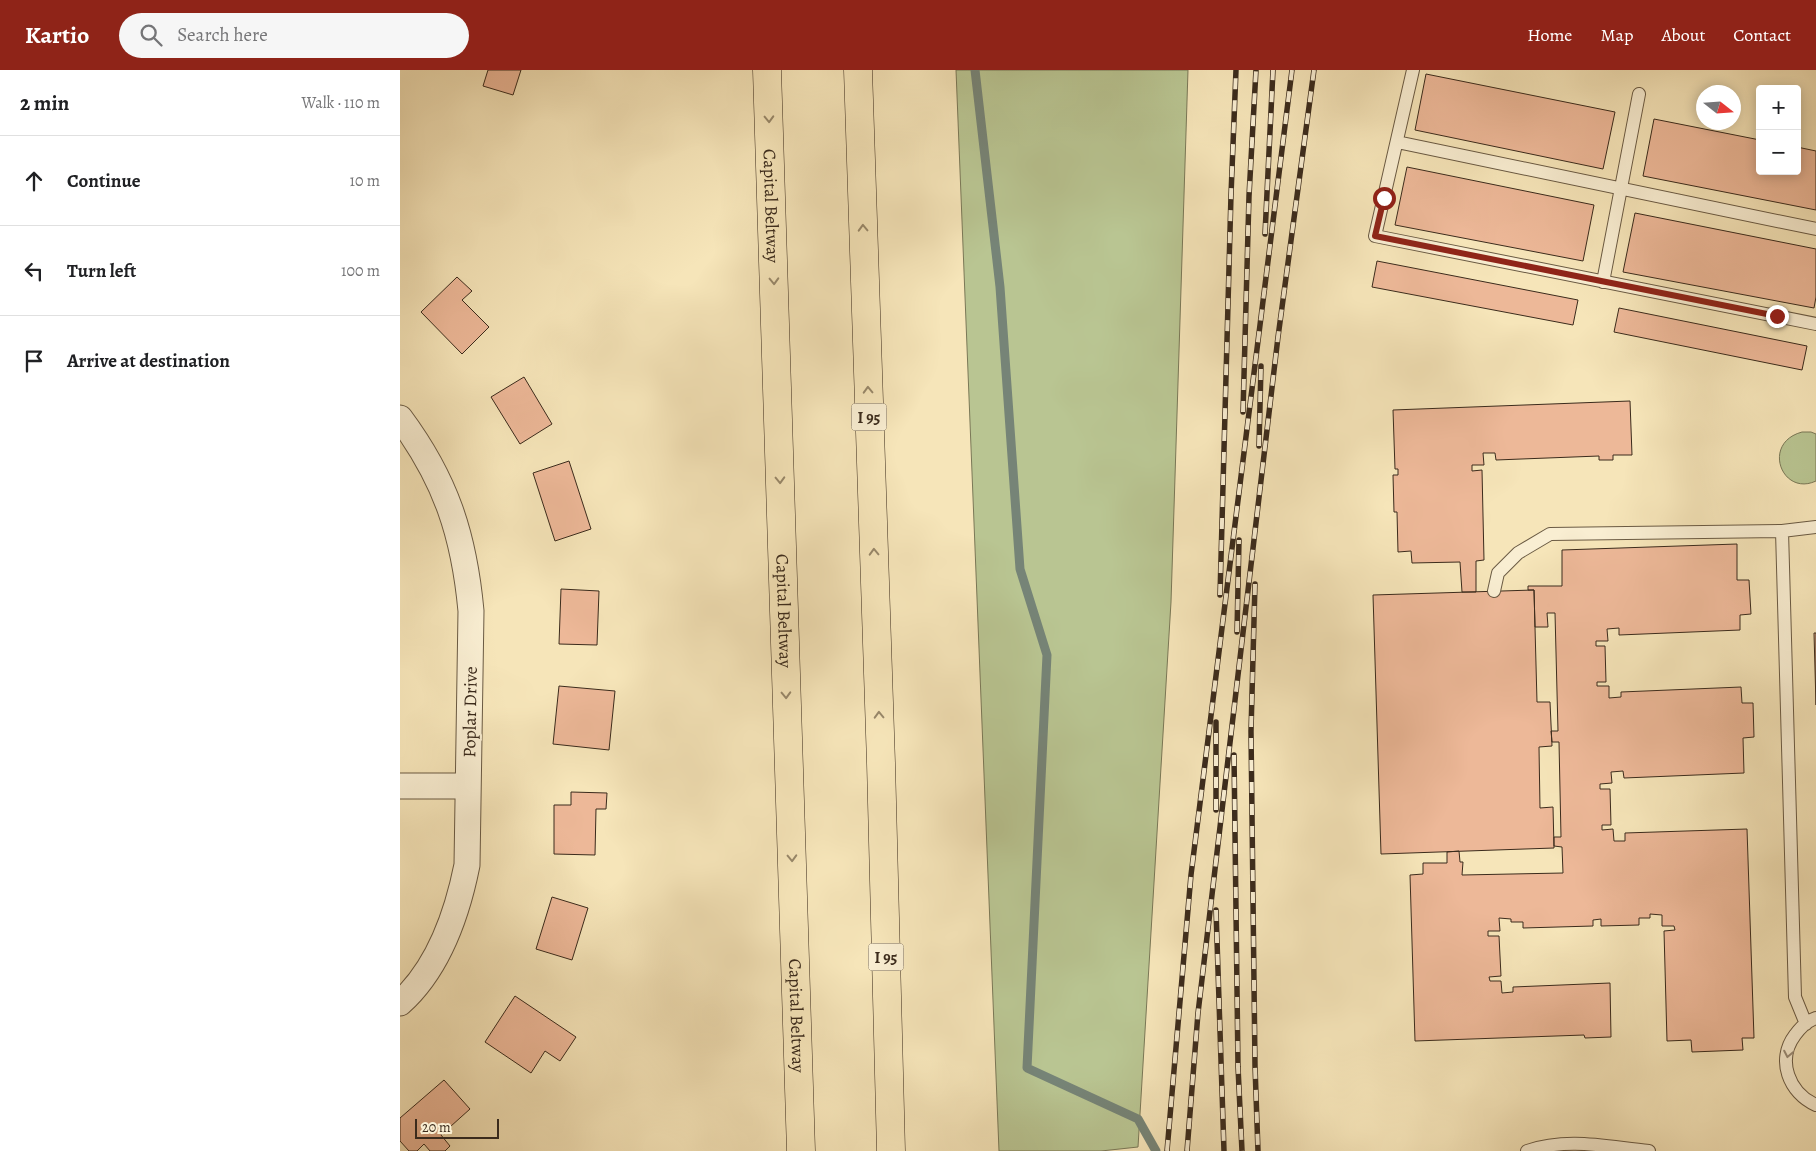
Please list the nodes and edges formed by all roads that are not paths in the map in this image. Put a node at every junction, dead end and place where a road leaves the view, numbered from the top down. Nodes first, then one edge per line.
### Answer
1 (767, 70) edge
2 (858, 70) edge
3 (1413, 70) edge
4 (1639, 94) dead end
5 (1396, 142) junction
6 (1622, 188) junction
7 (1816, 229) edge
8 (1603, 282) junction
9 (1816, 324) edge
10 (400, 418) edge
11 (1816, 527) edge
12 (1782, 531) junction
13 (1494, 591) dead end
14 (881, 764) junction
15 (400, 786) edge
16 (468, 786) junction
17 (400, 1003) edge
18 (1811, 1021) edge
19 (799, 1079) junction
20 (1816, 1105) edge
21 (797, 1151) edge
22 (801, 1151) edge
23 (891, 1151) edge
24 (906, 1151) edge
25 (1528, 1151) edge
26 (1649, 1151) edge

1 -> 19 highway, Capital Beltway
14 -> 2 highway, I 95
3 - 5 lane
4 - 6 lane
5 - 6 lane
5 - 8 lane
6 - 7 lane
6 - 8 lane
8 - 9 lane
10 - 16 street, Poplar Drive
11 - 12 lane
12 - 13 lane
12 - 18 lane
14 - 23 highway, I 95
14 - 24 highway
15 - 16 street
16 - 17 street, Poplar Drive
18 -> 20 lane
19 - 21 highway
19 - 22 highway, Capital Beltway
25 - 26 lane

